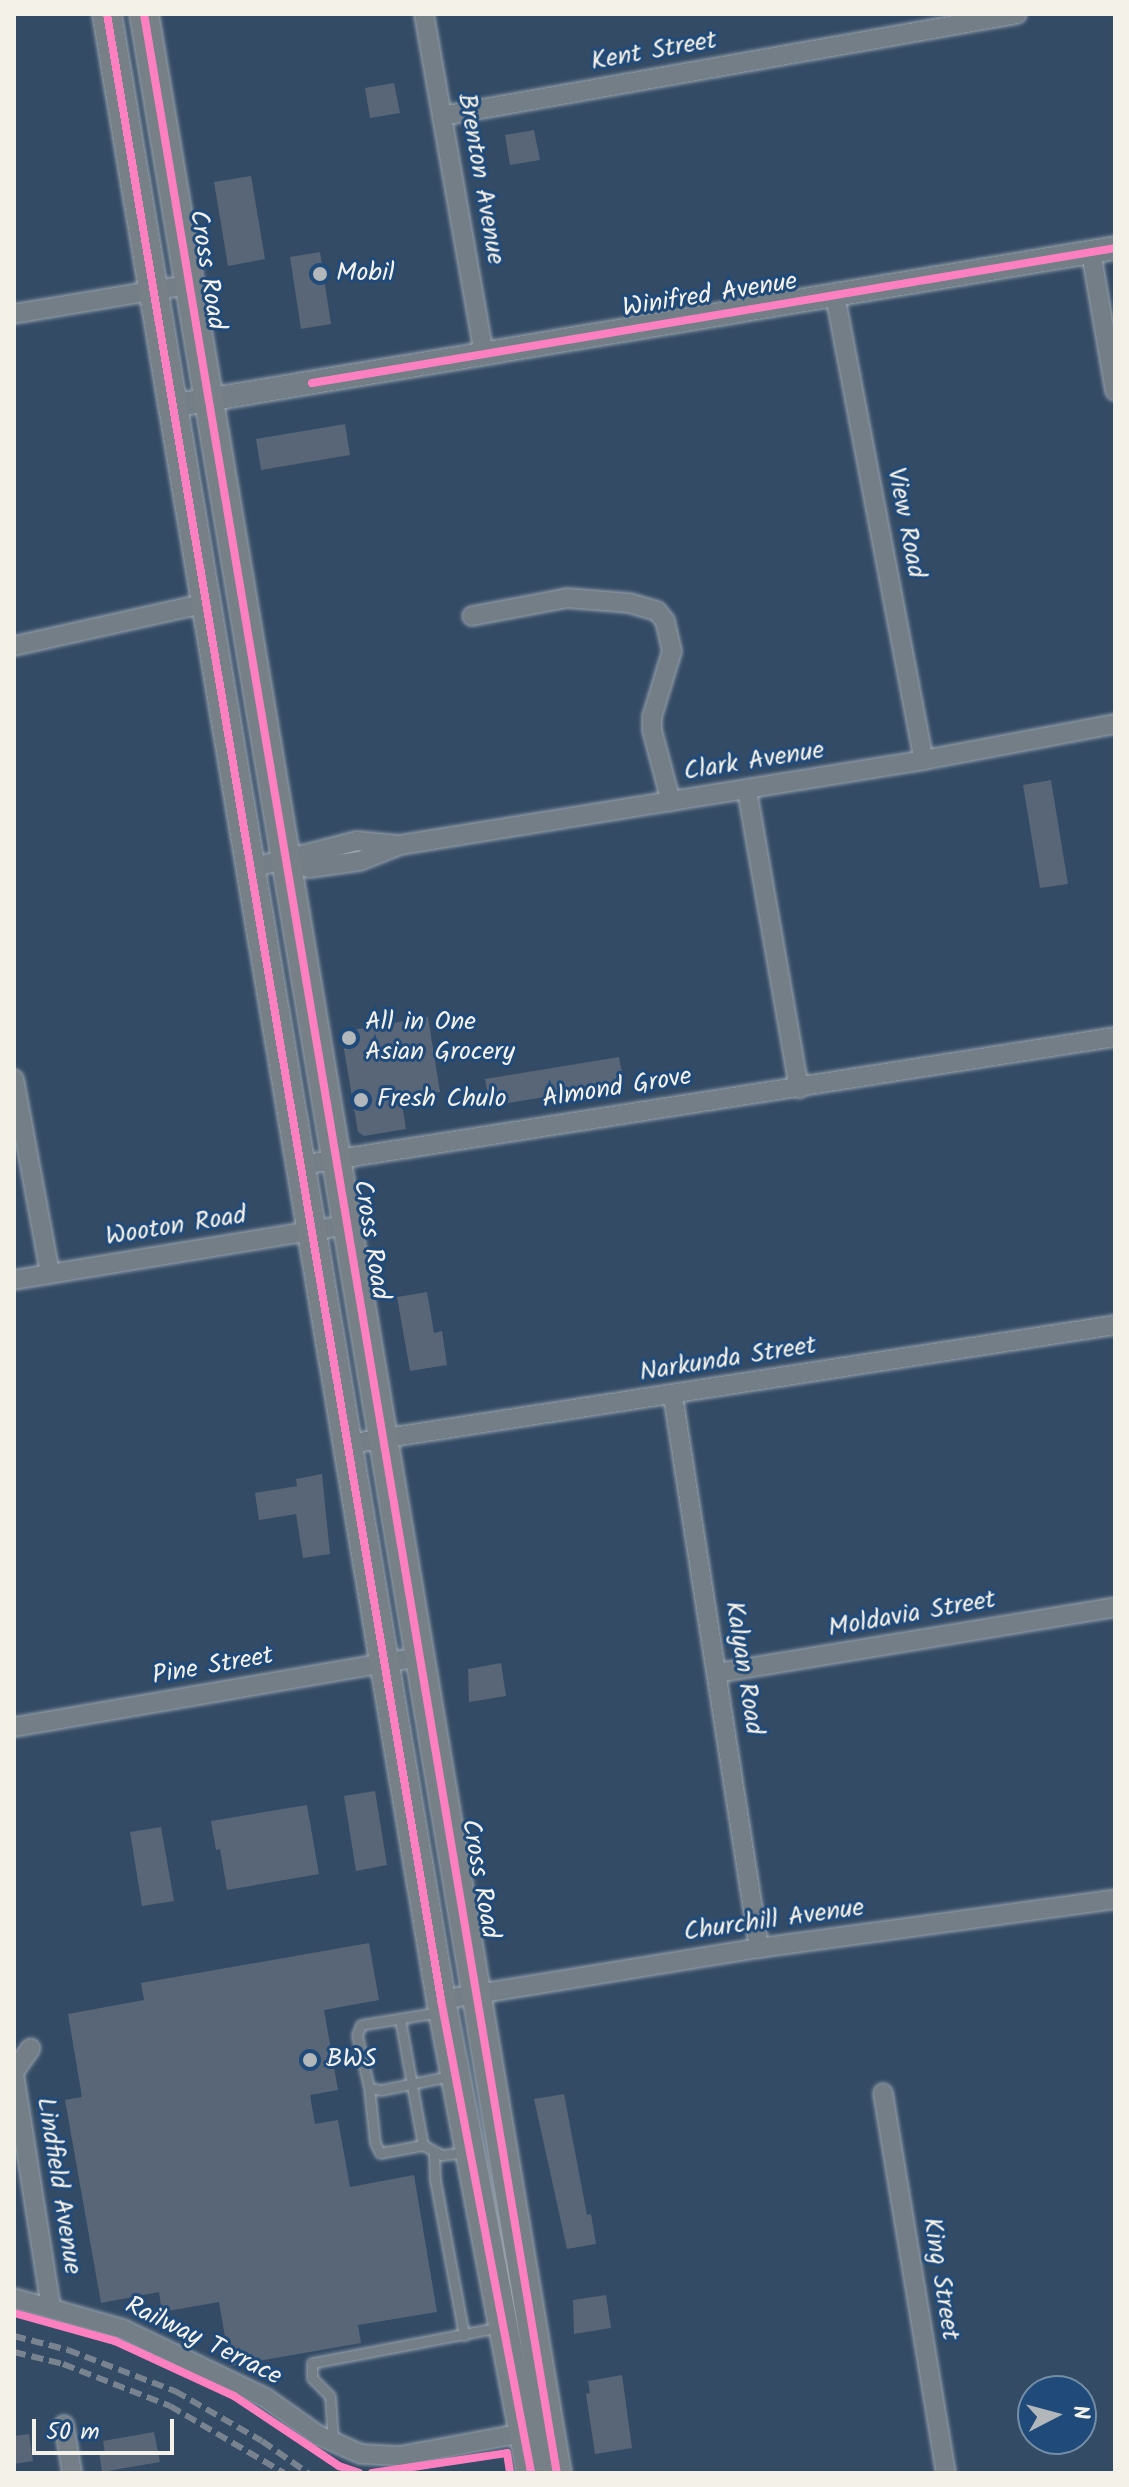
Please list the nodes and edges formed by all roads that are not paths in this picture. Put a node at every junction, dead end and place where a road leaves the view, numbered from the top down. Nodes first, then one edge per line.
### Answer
1 (107, 14) edge
2 (144, 14) edge
3 (424, 14) edge
4 (1017, 14) edge
5 (442, 116) junction
6 (1115, 248) edge
7 (1091, 252) junction
8 (188, 285) junction
9 (153, 290) junction
10 (835, 295) junction
11 (14, 314) edge
12 (484, 354) junction
13 (1115, 391) edge
14 (207, 401) junction
15 (171, 406) junction
16 (207, 603) junction
17 (472, 616) dead end
18 (14, 646) edge
19 (1115, 724) edge
20 (924, 760) junction
21 (747, 790) junction
22 (671, 802) junction
23 (284, 861) junction
24 (251, 868) junction
25 (1115, 1037) edge
26 (14, 1079) edge
27 (799, 1088) junction
28 (336, 1159) junction
29 (301, 1165) junction
30 (347, 1225) junction
31 (311, 1231) junction
32 (50, 1274) junction
33 (14, 1280) edge
34 (1115, 1325) edge
35 (673, 1396) junction
36 (382, 1439) junction
37 (348, 1444) junction
38 (1115, 1607) edge
39 (421, 1657) junction
40 (385, 1664) junction
41 (718, 1673) junction
42 (14, 1727) edge
43 (1115, 1899) edge
44 (759, 1948) junction
45 (478, 1994) junction
46 (442, 2005) junction
47 (400, 2019) junction
48 (31, 2048) dead end
49 (14, 2073) edge
50 (455, 2074) junction
51 (412, 2083) junction
52 (369, 2088) junction
53 (883, 2093) dead end
54 (423, 2145) junction
55 (470, 2152) junction
56 (434, 2154) junction
57 (14, 2298) edge
58 (51, 2308) junction
59 (504, 2326) junction
60 (464, 2335) junction
61 (64, 2425) dead end
62 (537, 2430) junction
63 (333, 2443) junction
64 (72, 2473) edge
65 (531, 2473) edge
66 (557, 2473) edge
67 (946, 2473) edge

1 - 9 highway, Cross Road
2 - 8 highway, Cross Road
3 - 5 street, Brenton Avenue
4 - 5 street, Kent Street
5 - 12 street, Brenton Avenue
6 - 7 street, Winifred Avenue
7 - 10 street, Winifred Avenue
7 - 13 street
8 - 9 street
8 - 14 highway, Cross Road
9 - 11 street
9 - 15 highway, Cross Road
10 - 12 street, Winifred Avenue
10 - 20 street, View Road
12 - 14 street, Winifred Avenue
14 - 15 street, Winifred Avenue
14 - 23 highway, Cross Road
15 - 16 highway, Cross Road
16 - 18 street
16 - 24 highway, Cross Road
17 - 22 street
19 - 20 street, Clark Avenue
20 - 21 street, Clark Avenue
21 - 22 street, Clark Avenue
21 - 27 street
22 - 23 street, Clark Avenue
23 - 24 street, Clark Avenue
23 - 28 highway, Cross Road
24 - 29 highway, Cross Road
25 - 27 street, Almond Grove
26 - 32 street
27 - 28 street, Almond Grove
28 - 29 street, Almond Grove
28 - 30 highway, Cross Road
29 - 31 highway, Cross Road
30 - 31 street, Wooton Road
30 - 36 highway, Cross Road
31 - 32 street, Wooton Road
31 - 37 highway, Cross Road
32 - 33 street, Wooton Road
34 - 35 street, Narkunda Street
35 - 36 street, Narkunda Street
35 - 41 street, Kalyan Road
36 - 37 street, Narkunda Street
36 - 39 highway, Cross Road
37 - 40 highway, Cross Road
38 - 41 street, Moldavia Street
39 - 40 street, Pine Street
39 - 45 highway, Cross Road
40 - 42 street, Pine Street
40 - 46 highway, Cross Road
41 - 44 street, Kalyan Road
43 - 44 street, Churchill Avenue
44 - 45 street, Churchill Avenue
45 - 46 street, Churchill Avenue
45 - 62 highway, Cross Road
46 - 47 lane
46 - 50 highway, Cross Road
47 - 51 lane
47 - 52 lane
48 - 49 street, Lindfield Avenue
49 - 58 street, Lindfield Avenue
50 - 51 lane
50 - 55 highway, Cross Road
51 - 52 lane
51 - 54 lane
52 - 54 lane
53 - 67 street, King Street
54 - 56 lane
55 - 56 lane
55 - 59 highway, Cross Road
56 - 60 lane
57 - 58 street, Railway Terrace
58 - 63 street, Railway Terrace
59 - 60 lane
59 - 62 highway, Cross Road
60 - 63 lane
61 - 64 street
62 - 63 street, Railway Terrace
62 - 65 highway, Cross Road
62 - 66 highway, Cross Road

